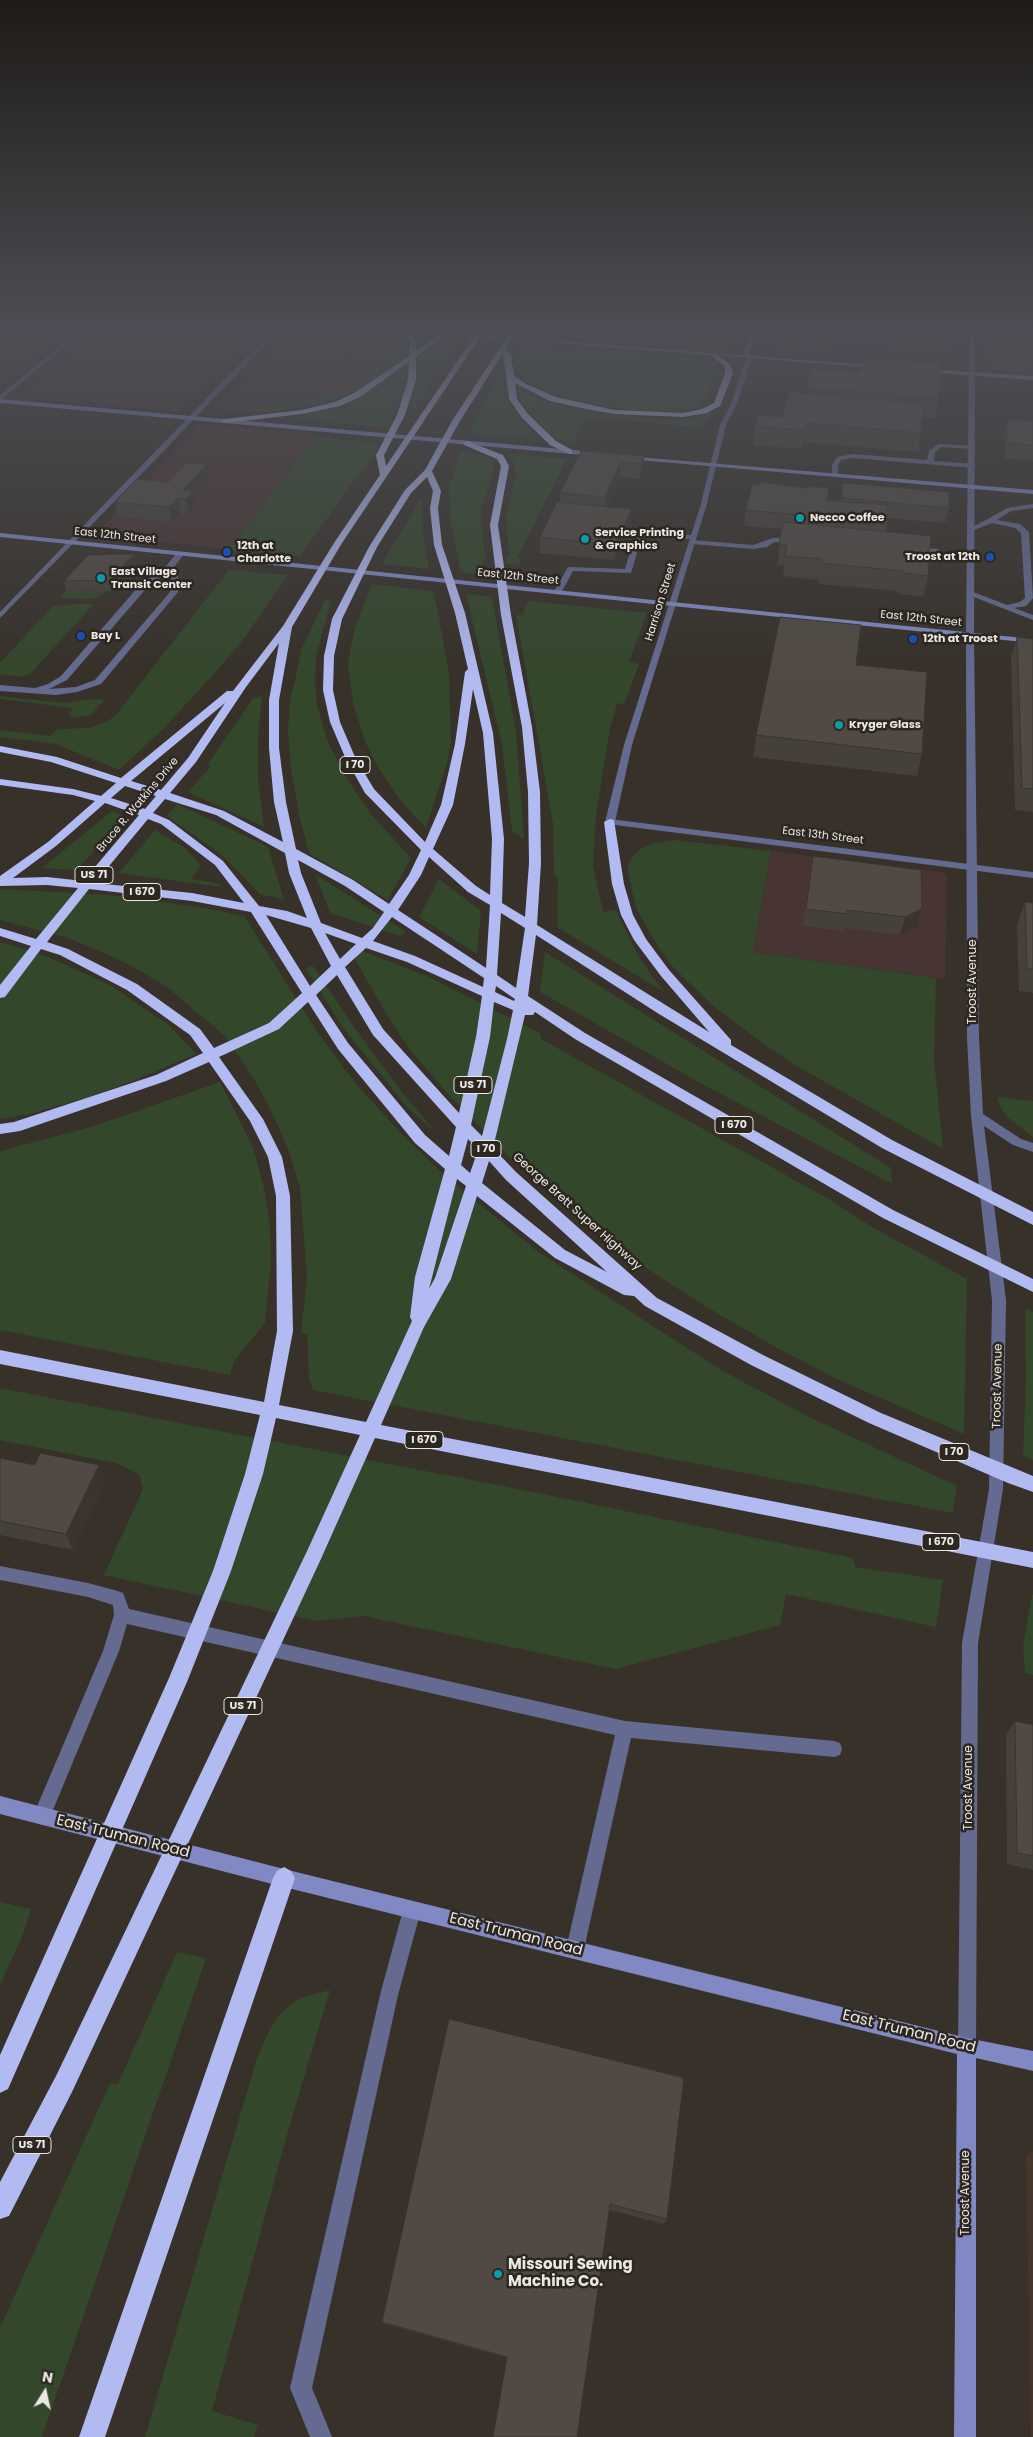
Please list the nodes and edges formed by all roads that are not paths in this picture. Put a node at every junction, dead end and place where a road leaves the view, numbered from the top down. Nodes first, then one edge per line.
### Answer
1 (973, 447) edge
2 (164, 448) edge
3 (384, 448) edge
4 (402, 448) edge
5 (441, 448) edge
6 (478, 448) edge
7 (521, 448) edge
8 (561, 448) edge
9 (717, 448) edge
10 (936, 448) edge
11 (569, 452) junction
12 (608, 456) edge
13 (617, 456) edge
14 (930, 462) junction
15 (713, 464) junction
16 (973, 466) junction
17 (428, 472) junction
18 (383, 474) junction
19 (835, 475) junction
20 (972, 486) junction
21 (1033, 492) edge
22 (1033, 506) edge
23 (991, 521) junction
24 (972, 529) junction
25 (0, 535) edge
26 (692, 539) junction
27 (809, 541) edge
28 (71, 543) junction
29 (910, 549) edge
30 (937, 551) dead end
31 (180, 554) junction
32 (170, 567) junction
33 (557, 593) junction
34 (970, 594) junction
35 (672, 604) junction
36 (1005, 608) junction
37 (0, 616) edge
38 (1033, 618) edge
39 (287, 627) junction
40 (970, 635) junction
41 (1033, 641) edge
42 (471, 663) junction
43 (242, 684) junction
44 (0, 688) edge
45 (24, 691) junction
46 (0, 749) edge
47 (2, 783) edge
48 (610, 822) junction
49 (973, 867) junction
50 (1033, 875) edge
51 (0, 882) edge
52 (0, 932) edge
53 (0, 994) edge
54 (580, 1036) junction
55 (735, 1053) junction
56 (977, 1116) junction
57 (0, 1129) edge
58 (1033, 1148) edge
59 (1033, 1219) edge
60 (1033, 1286) edge
61 (651, 1302) junction
62 (417, 1326) junction
63 (0, 1357) edge
64 (1033, 1484) edge
65 (1033, 1560) edge
66 (0, 1573) edge
67 (122, 1615) junction
68 (625, 1729) junction
69 (834, 1749) dead end
70 (0, 1805) edge
71 (42, 1816) junction
72 (284, 1878) junction
73 (412, 1910) junction
74 (575, 1950) junction
75 (967, 2047) junction
76 (1033, 2060) edge
77 (2, 2075) edge
78 (0, 2207) edge
79 (92, 2437) edge
80 (321, 2437) edge
81 (965, 2437) edge

1 - 16 street, Troost Avenue
2 - 28 street
3 - 18 highway
4 - 18 highway, George Brett Super Highway / I 70
5 - 17 highway, I 70
6 - 62 highway
7 - 11 main road
8 - 11 highway
9 - 15 street, Harrison Street
10 - 14 street
11 - 12 main road
13 - 15 main road
14 - 16 street
14 - 19 street
15 - 19 main road
15 - 26 street, Harrison Street
16 - 20 street, Troost Avenue
17 - 42 highway, US 71
17 - 55 highway, I 70
18 - 39 highway, George Brett Super Highway / I 70
19 - 20 main road
20 - 21 main road
20 - 24 street, Troost Avenue
22 - 23 street
23 - 24 street
23 - 36 street
24 - 34 street, Troost Avenue
25 - 28 main road, East 12th Street
26 - 27 street
26 - 33 street
26 - 35 street, Harrison Street
28 - 31 main road, East 12th Street
28 - 37 street
29 - 30 street
31 - 32 street
31 - 33 main road, East 12th Street
32 - 45 street
32 - 45 street
33 - 35 main road, East 12th Street
34 - 36 street
34 - 40 street, Troost Avenue
35 - 40 main road, East 12th Street
35 - 48 street, Harrison Street
36 - 38 street
39 - 43 highway, Bruce R. Watkins Drive / US 71
39 - 61 highway, George Brett Super Highway / I 70
40 - 41 main road, East 12th Street
40 - 49 street, Troost Avenue
42 - 57 highway
42 - 62 highway, US 71
43 - 51 highway
43 - 53 highway, Bruce R. Watkins Drive / US 71
44 - 45 street
46 - 54 highway
47 - 61 highway
48 - 49 street, East 13th Street
48 - 55 highway
49 - 50 street, East 13th Street
49 - 56 street, Troost Avenue
51 - 54 highway, I 670
52 - 77 highway
54 - 60 highway, I 670
55 - 59 highway, I 70
56 - 58 street
56 - 75 street, Troost Avenue
61 - 64 highway, George Brett Super Highway / I 70
62 - 78 highway, US 71
63 - 65 highway, I 670
66 - 67 street
67 - 68 street
67 - 71 street
68 - 69 street
68 - 74 street
70 - 71 main road, East Truman Road
71 - 72 main road, East Truman Road
72 - 73 main road, East Truman Road
72 - 79 highway
73 - 74 main road, East Truman Road
73 - 80 street
74 - 75 main road, East Truman Road
75 - 76 main road, East Truman Road
75 - 81 main road, Troost Avenue

